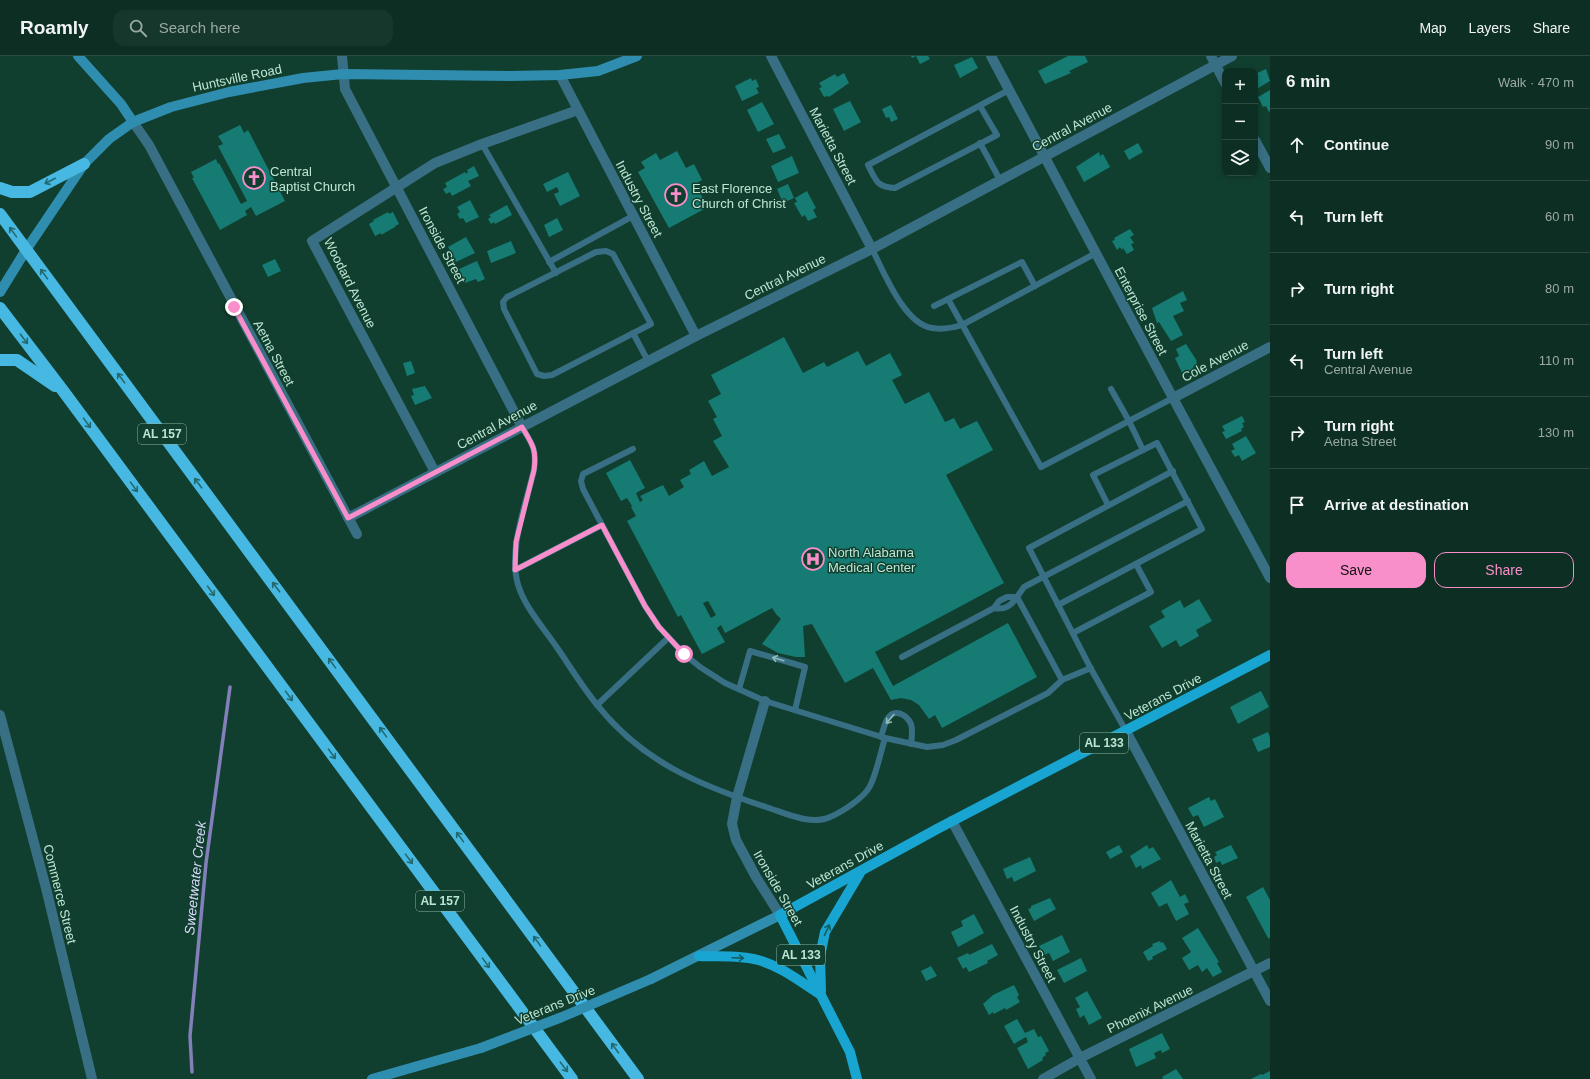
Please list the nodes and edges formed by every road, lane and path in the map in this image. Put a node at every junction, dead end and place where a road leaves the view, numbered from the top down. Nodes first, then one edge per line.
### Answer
1 (78, 56) edge
2 (342, 56) edge
3 (637, 56) edge
4 (771, 56) edge
5 (991, 56) edge
6 (1232, 56) edge
7 (1213, 60) edge
8 (343, 74) junction
9 (560, 75) junction
10 (1222, 77) edge
11 (1009, 90) junction
12 (980, 106) junction
13 (578, 110) junction
14 (133, 122) junction
15 (980, 143) junction
16 (482, 144) junction
17 (1258, 146) edge
18 (1045, 157) junction
19 (84, 164) junction
20 (1270, 168) edge
21 (1000, 180) junction
22 (0, 188) edge
23 (397, 188) junction
24 (0, 214) edge
25 (633, 216) junction
26 (872, 249) junction
27 (26, 250) junction
28 (1096, 253) junction
29 (549, 262) junction
30 (556, 273) junction
31 (1035, 286) junction
32 (0, 292) edge
33 (948, 299) junction
34 (934, 306) dead end
35 (0, 308) edge
36 (962, 325) junction
37 (633, 333) junction
38 (696, 336) junction
39 (1270, 348) edge
40 (0, 360) edge
41 (648, 361) junction
42 (1111, 389) dead end
43 (64, 392) junction
44 (1173, 398) junction
45 (1129, 421) junction
46 (522, 427) junction
47 (633, 448) dead end
48 (1143, 450) junction
49 (1173, 471) junction
50 (434, 472) junction
51 (1188, 501) junction
52 (1108, 506) junction
53 (348, 518) junction
54 (602, 525) junction
55 (357, 534) dead end
56 (1136, 564) junction
57 (515, 570) junction
58 (1044, 576) junction
59 (1270, 578) edge
60 (1017, 597) junction
61 (1058, 605) junction
62 (1073, 633) junction
63 (668, 638) junction
64 (1270, 655) edge
65 (902, 657) dead end
66 (1091, 668) junction
67 (1062, 680) junction
68 (739, 689) junction
69 (766, 701) junction
70 (597, 705) junction
71 (795, 710) junction
72 (0, 715) edge
73 (1126, 731) junction
74 (883, 737) junction
75 (911, 744) junction
76 (737, 797) junction
77 (952, 821) junction
78 (861, 872) junction
79 (780, 915) junction
80 (699, 956) junction
81 (1270, 963) edge
82 (1255, 972) junction
83 (821, 995) junction
84 (1270, 1001) edge
85 (1080, 1058) junction
86 (92, 1079) edge
87 (372, 1079) edge
88 (572, 1079) edge
89 (638, 1079) edge
90 (857, 1079) edge
91 (1042, 1079) edge
92 (1091, 1079) edge

1 - 14 main road
2 - 8 street, Ironside Street
3 - 9 main road, Huntsville Road
4 - 26 street, Marietta Street
5 - 11 street, Enterprise Street
6 - 7 street, Central Avenue
7 - 10 street
7 - 18 street, Central Avenue
8 - 9 main road, Huntsville Road
8 - 14 main road, Huntsville Road
8 - 23 street, Ironside Street
9 - 13 street, Industry Street
11 - 12 lane
11 - 18 street, Enterprise Street
12 - 15 lane
12 - 15 lane
13 - 16 street, Woodard Avenue
13 - 25 street, Industry Street
14 - 19 main road, Huntsville Road
14 - 53 street, Aetna Street
15 - 21 lane
16 - 23 street, Woodard Avenue
16 - 29 lane
17 - 20 street
18 - 21 street, Central Avenue
18 - 28 street, Enterprise Street
19 -> 22 highway
19 - 27 main road, Huntsville Road
21 - 26 street, Central Avenue
23 - 46 street, Ironside Street
23 - 50 street, Woodard Avenue
27 -> 24 highway, AL 157
25 - 29 lane
25 - 38 street, Industry Street
26 - 36 lane
26 - 38 street, Central Avenue
27 - 32 main road, Huntsville Road
89 -> 27 highway, AL 157
28 - 31 lane
28 - 44 street, Enterprise Street
29 - 30 lane
30 - 37 lane
30 - 37 lane
31 - 33 lane
31 - 36 lane
33 - 34 lane
33 - 36 lane
35 -> 43 highway, AL 157
36 - 45 lane
37 - 41 lane
38 - 41 street, Central Avenue
39 - 44 street, Cole Avenue
40 - 43 highway
41 - 46 street, Central Avenue
42 - 45 lane
43 -> 88 highway, AL 157
44 - 45 lane
44 - 59 street, Enterprise Street
45 - 48 lane
46 - 50 street, Central Avenue
46 - 57 lane
47 - 54 lane
48 - 49 lane
48 - 52 lane
49 - 51 lane
49 - 52 lane
50 - 53 street, Central Avenue
51 - 56 lane
51 - 58 lane
52 - 58 lane
53 - 55 street, Aetna Street
54 - 57 lane
54 - 63 lane
56 - 61 lane
56 - 62 lane
57 - 70 lane
58 - 60 lane
58 - 61 lane
60 - 65 lane
60 - 67 lane
61 - 62 lane
62 - 66 lane
63 - 68 lane
63 - 70 lane
64 - 73 main road, Veterans Drive / AL 133
66 - 67 lane
66 - 73 lane
67 - 75 lane
68 - 69 lane
71 -> 68 lane
69 - 71 lane
69 - 76 street, Ironside Street
70 - 76 lane
71 - 74 lane
72 - 86 street, Commerce Street
73 - 77 main road, Veterans Drive / AL 133
73 - 82 street, Marietta Street
74 - 75 lane
75 -> 74 lane
74 - 76 lane
76 - 79 street, Ironside Street
77 - 78 main road, Veterans Drive / AL 133
77 - 85 street, Industry Street
78 - 79 main road, Veterans Drive / AL 133
83 -> 78 main road
79 - 80 main road, Veterans Drive
79 - 83 main road, Ironside Street / AL 133
80 -> 83 main road
80 - 87 main road, Veterans Drive, bridge
81 - 82 street, Phoenix Avenue
82 - 84 street, Marietta Street
82 - 85 street, Phoenix Avenue
83 - 90 main road, Ironside Street / AL 133
85 - 91 street, Phoenix Avenue
85 - 92 street, Industry Street

